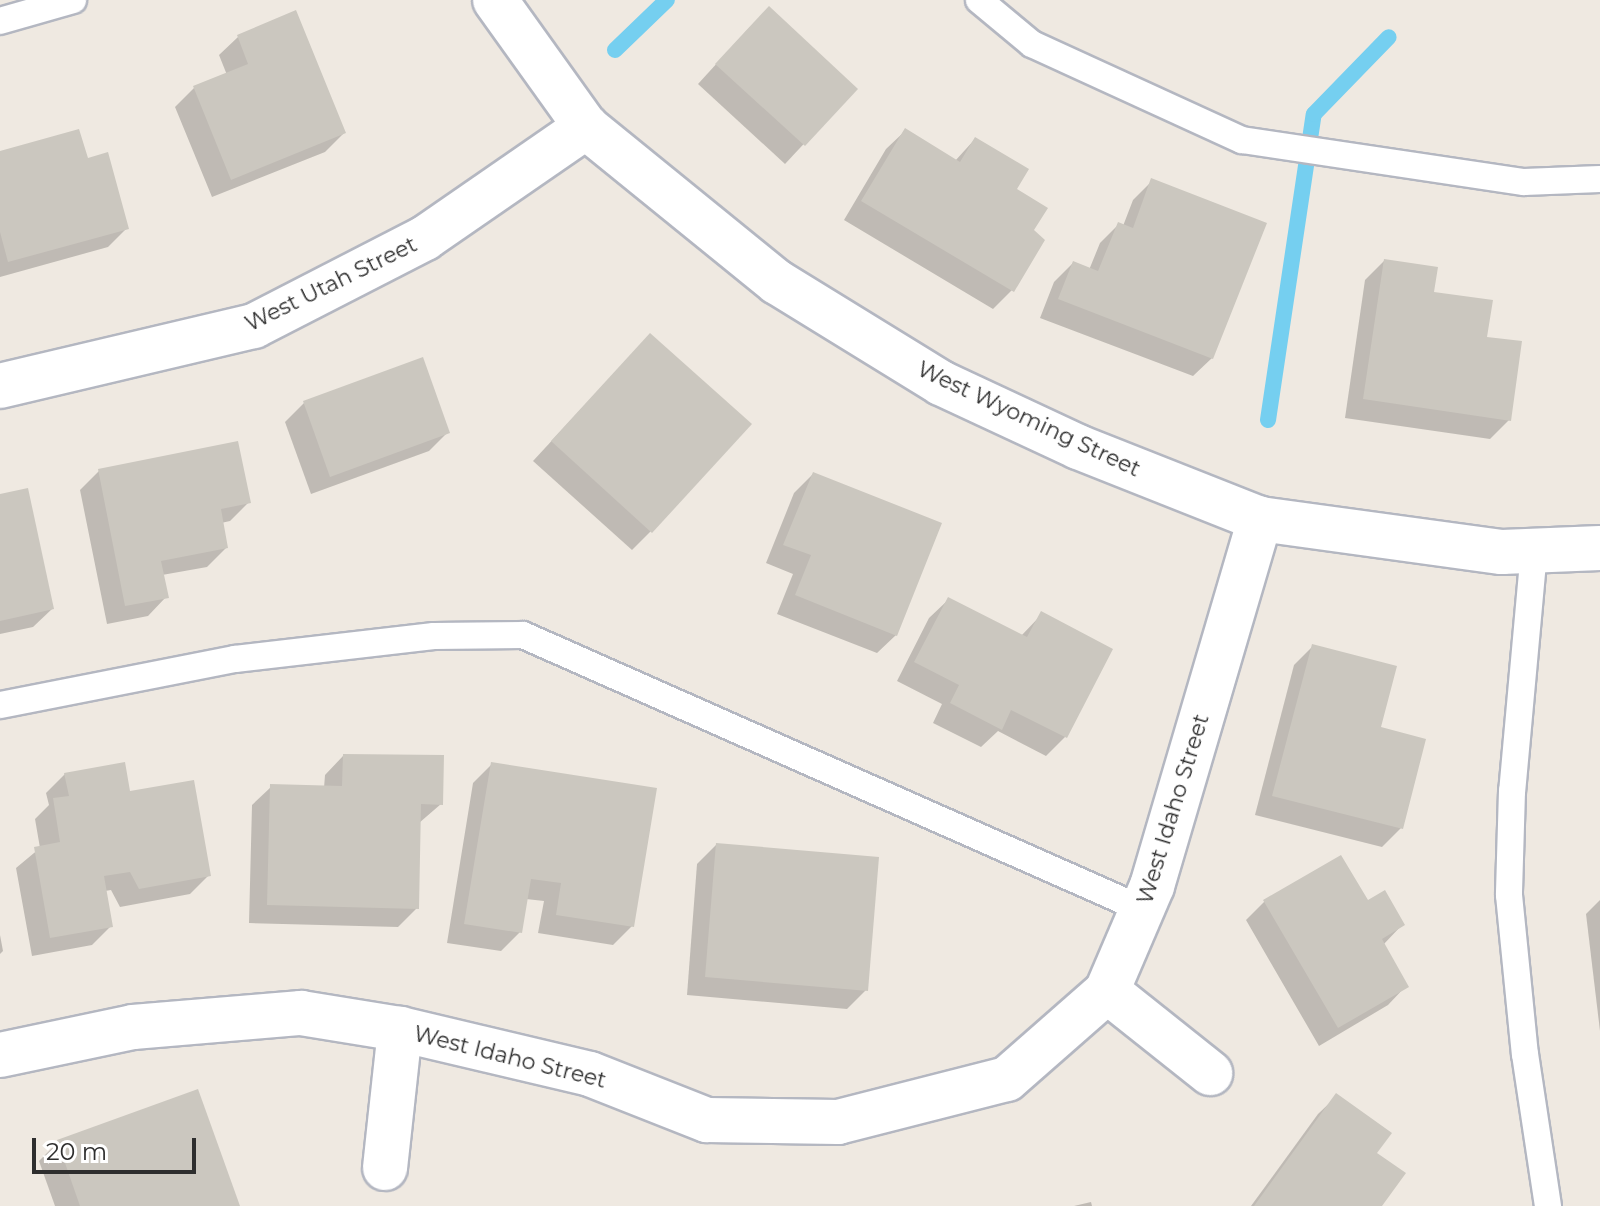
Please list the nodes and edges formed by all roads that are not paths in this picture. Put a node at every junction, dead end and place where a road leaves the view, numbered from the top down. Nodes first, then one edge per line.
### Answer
1 (73, 0) edge
2 (495, 0) edge
3 (979, 0) edge
4 (0, 21) edge
5 (586, 127) junction
6 (1600, 179) edge
7 (0, 386) edge
8 (1260, 519) junction
9 (1600, 548) edge
10 (1534, 551) junction
11 (0, 705) edge
12 (1142, 909) junction
13 (1107, 991) junction
14 (400, 1029) junction
15 (0, 1055) edge
16 (1210, 1073) dead end
17 (385, 1168) dead end
18 (1548, 1206) edge

1 - 4 lane
2 - 5 street, West Wyoming Street
3 - 6 lane
5 - 7 street, West Utah Street
5 - 8 street, West Wyoming Street
8 - 10 street, West Wyoming Street
8 - 12 street, West Idaho Street
9 - 10 street, West Wyoming Street
10 - 18 lane
11 - 12 lane
12 - 13 street, West Idaho Street
13 - 14 street, West Idaho Street
13 - 16 street
14 - 15 street, West Idaho Street
14 - 17 street

